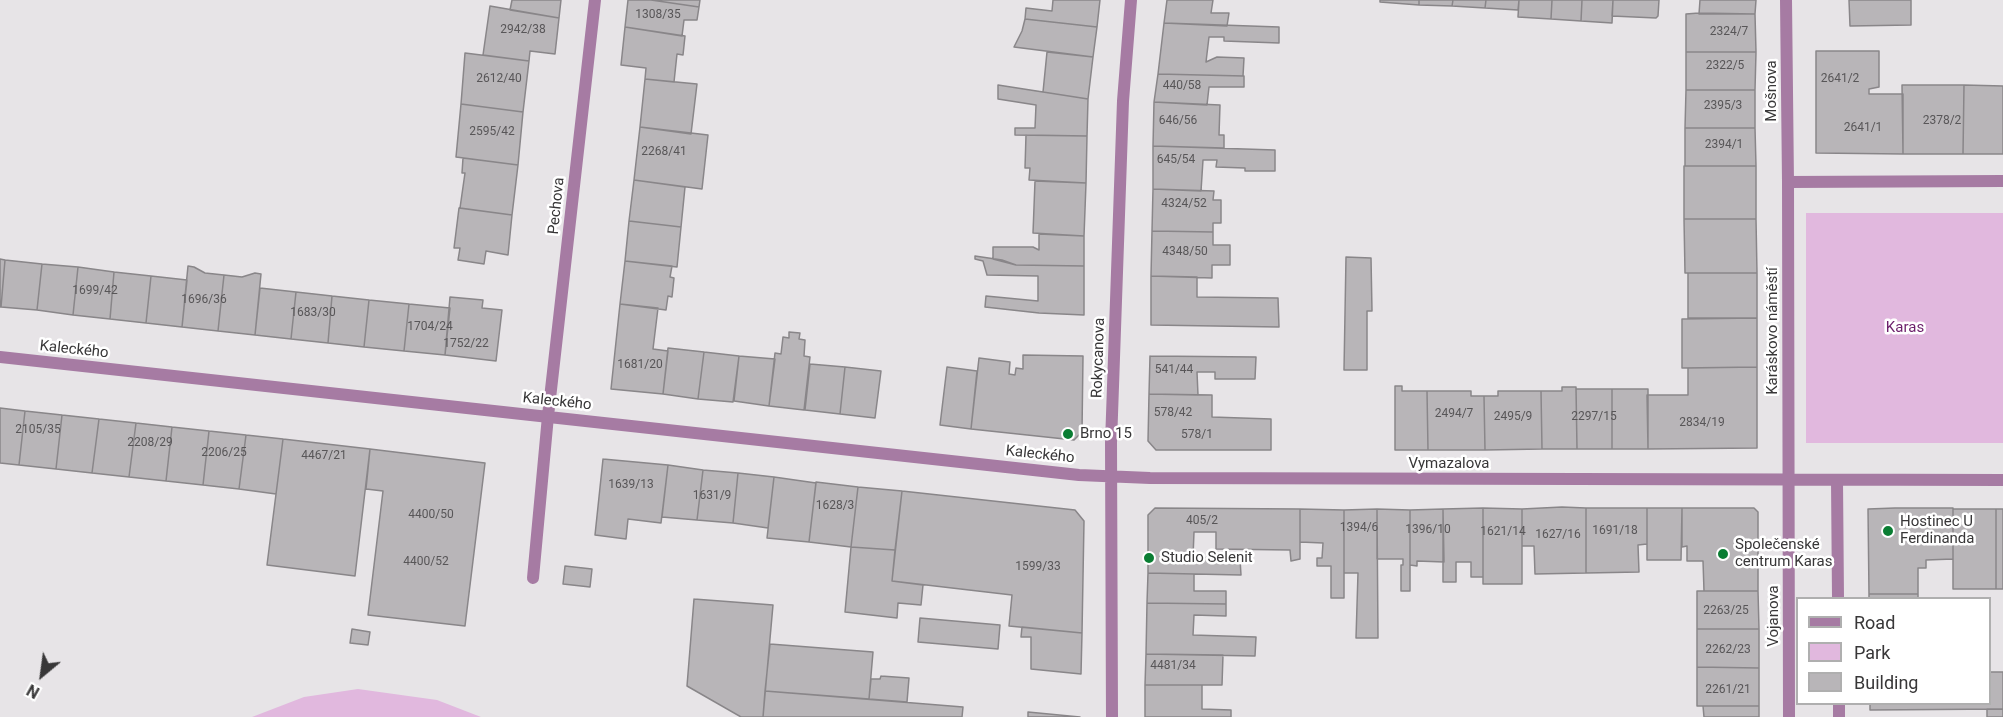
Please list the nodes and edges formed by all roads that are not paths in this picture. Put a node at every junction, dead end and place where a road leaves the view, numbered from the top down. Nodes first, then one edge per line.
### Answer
1 (595, 0) edge
2 (1131, 0) edge
3 (1786, 0) edge
4 (1788, 182) junction
5 (2003, 182) edge
6 (0, 357) edge
7 (548, 416) junction
8 (1111, 476) junction
9 (1788, 480) junction
10 (1837, 480) junction
11 (2003, 480) edge
12 (533, 578) dead end
13 (1838, 597) edge
14 (1112, 717) edge
15 (1789, 717) edge

1 - 7 street, Pechova
2 - 8 street, Rokycanova
3 - 4 street, Mošnova
4 - 5 street
4 - 9 street, Karáskovo náměstí
6 - 7 street, Kaleckého
7 - 8 street, Kaleckého
7 - 12 street, Pechova
8 - 9 street, Vymazalova
8 - 14 street, Rokycanova
9 - 10 street
9 - 15 street, Vojanova
10 - 11 street
10 - 13 street

